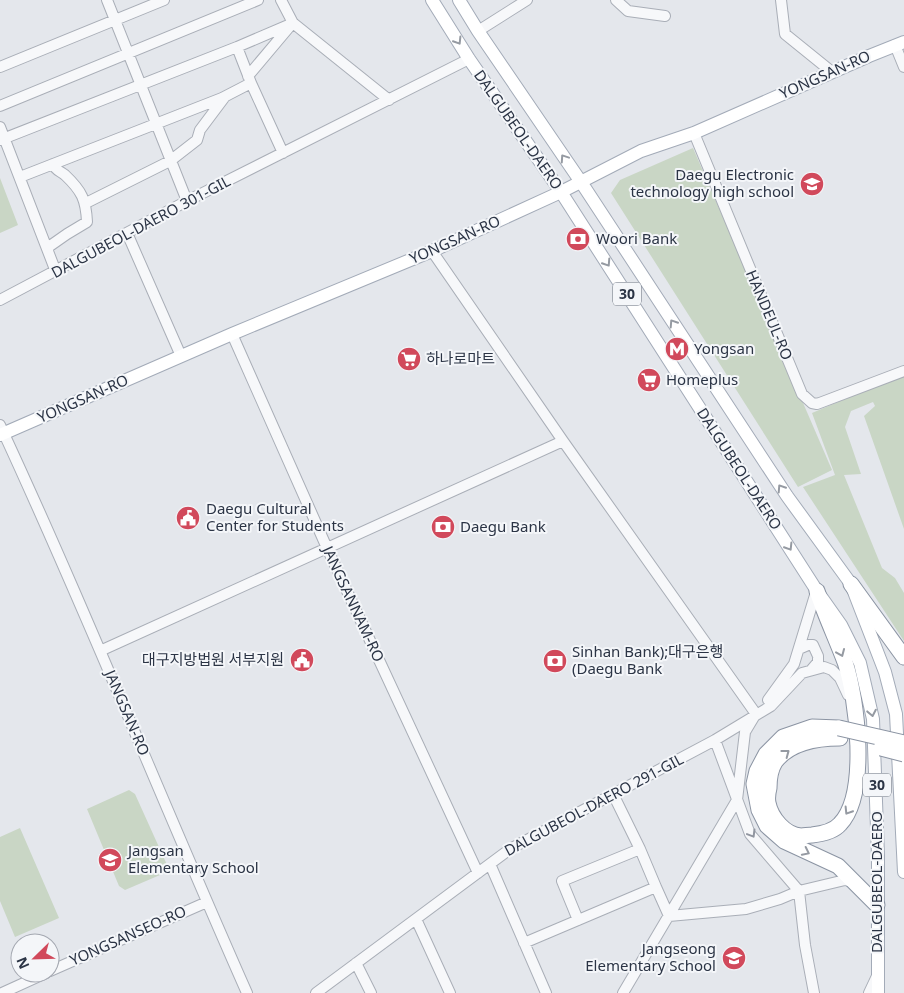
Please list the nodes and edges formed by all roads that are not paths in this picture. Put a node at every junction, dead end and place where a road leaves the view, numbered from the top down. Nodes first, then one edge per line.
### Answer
1 (107, 0) edge
2 (164, 0) edge
3 (258, 0) edge
4 (281, 0) edge
5 (432, 0) edge
6 (459, 0) edge
7 (527, 0) edge
8 (616, 0) edge
9 (781, 0) edge
10 (665, 16) dead end
11 (115, 20) junction
12 (293, 23) junction
13 (478, 32) junction
14 (900, 44) edge
15 (237, 47) junction
16 (128, 54) junction
17 (469, 59) junction
18 (904, 67) edge
19 (0, 68) edge
20 (832, 72) junction
21 (250, 79) junction
22 (141, 85) junction
23 (224, 97) junction
24 (389, 100) junction
25 (0, 106) edge
26 (155, 124) junction
27 (0, 127) edge
28 (694, 133) junction
29 (2, 139) edge
30 (283, 154) junction
31 (170, 161) junction
32 (53, 164) junction
33 (20, 177) junction
34 (581, 182) junction
35 (561, 192) junction
36 (187, 201) junction
37 (86, 203) junction
38 (128, 233) junction
39 (47, 248) junction
40 (432, 251) junction
41 (56, 272) junction
42 (0, 300) edge
43 (232, 334) junction
44 (181, 356) junction
45 (904, 371) edge
46 (1, 431) edge
47 (563, 441) junction
48 (327, 548) junction
49 (851, 584) junction
50 (817, 591) junction
51 (799, 649) junction
52 (100, 651) junction
53 (904, 657) edge
54 (812, 669) junction
55 (756, 714) junction
56 (856, 716) junction
57 (840, 733) junction
58 (716, 740) junction
59 (904, 743) edge
60 (904, 754) edge
61 (613, 794) junction
62 (737, 800) junction
63 (640, 849) junction
64 (490, 864) junction
65 (904, 872) edge
66 (478, 873) junction
67 (855, 882) junction
68 (656, 887) junction
69 (799, 891) junction
70 (206, 902) junction
71 (877, 906) junction
72 (668, 916) junction
73 (416, 919) junction
74 (578, 920) junction
75 (524, 943) junction
76 (356, 963) junction
77 (60, 967) edge
78 (877, 976) junction
79 (24, 983) edge
80 (2, 993) edge
81 (248, 993) edge
82 (316, 993) edge
83 (371, 993) edge
84 (450, 993) edge
85 (546, 993) edge
86 (623, 993) edge
87 (814, 993) edge
88 (868, 993) edge
89 (878, 993) edge

1 - 11 street
2 - 11 street
3 - 16 street
4 - 12 street
5 -> 17 main road, DALGUBEOL-DAERO / 30
6 - 13 main road, DALGUBEOL-DAERO / 30
7 - 13 street
8 - 10 street
9 - 20 street
11 - 16 street
11 - 19 street
12 - 15 street
12 - 21 street
12 - 24 street
34 -> 13 main road, DALGUBEOL-DAERO / 30
14 - 18 street
14 - 20 main road, YONGSAN-RO
15 - 21 street
15 - 22 street
16 - 22 street
16 - 25 street
17 - 24 street, DALGUBEOL-DAERO 301-GIL
17 - 35 main road, DALGUBEOL-DAERO / 30
20 - 28 main road, YONGSAN-RO
21 - 23 street
21 - 30 street
22 - 26 street
22 - 29 street
23 - 26 street
23 - 31 street
24 - 30 street, DALGUBEOL-DAERO 301-GIL
26 - 31 street
26 - 32 street
27 - 29 street
28 - 34 main road, YONGSAN-RO
28 - 45 street, HANDEUL-RO
29 - 33 street
30 - 36 street, DALGUBEOL-DAERO 301-GIL
31 - 36 street
31 - 37 street
32 - 33 street
32 - 37 street
33 - 39 street
34 - 35 main road, YONGSAN-RO
49 -> 34 main road, DALGUBEOL-DAERO / 30
35 - 40 main road, YONGSAN-RO
35 -> 50 main road, DALGUBEOL-DAERO / 30
36 - 38 street, DALGUBEOL-DAERO 301-GIL
37 - 39 street
38 - 41 street, DALGUBEOL-DAERO 301-GIL
38 - 44 street
39 - 41 street
40 - 43 main road, YONGSAN-RO
40 - 47 street
41 - 42 street, DALGUBEOL-DAERO 301-GIL
43 - 44 main road, YONGSAN-RO
43 - 48 street, JANGSANNAM-RO
44 - 46 main road, YONGSAN-RO
46 - 52 street, JANGSAN-RO
47 - 48 street
47 - 55 street
48 - 52 street
48 - 66 street, JANGSANNAM-RO
49 - 53 highway
49 - 65 main road, DALGUBEOL-DAERO / 30
50 - 51 street
50 -> 56 highway
50 -> 71 main road, DALGUBEOL-DAERO / 30
51 - 54 street
51 - 55 street
52 - 70 street, JANGSAN-RO
54 - 55 street, DALGUBEOL-DAERO 291-GIL
54 - 56 street
55 - 58 street, DALGUBEOL-DAERO 291-GIL
55 - 62 street
56 -> 57 highway
57 - 59 highway, bridge
57 - 60 highway, bridge
57 -> 67 highway
58 - 61 street, DALGUBEOL-DAERO 291-GIL
58 - 62 street
61 - 63 street
61 - 64 street, DALGUBEOL-DAERO 291-GIL
62 -> 69 street
62 - 72 street
63 - 68 street
63 - 74 street
64 - 66 street, DALGUBEOL-DAERO 291-GIL
64 - 75 street
66 - 73 street, DALGUBEOL-DAERO 291-GIL
67 - 69 street
67 - 71 highway
68 - 72 street
68 - 74 street
69 - 72 street
69 - 87 street
70 - 77 street, YONGSANSEO-RO
70 - 81 street, JANGSAN-RO
71 - 78 main road, DALGUBEOL-DAERO / 30
72 - 86 street
73 - 76 street, DALGUBEOL-DAERO 291-GIL
73 - 84 street
74 - 75 street
75 - 85 street
76 - 82 street, DALGUBEOL-DAERO 291-GIL
76 - 83 street
78 - 88 street
78 - 89 main road, DALGUBEOL-DAERO / 30
79 - 80 street

